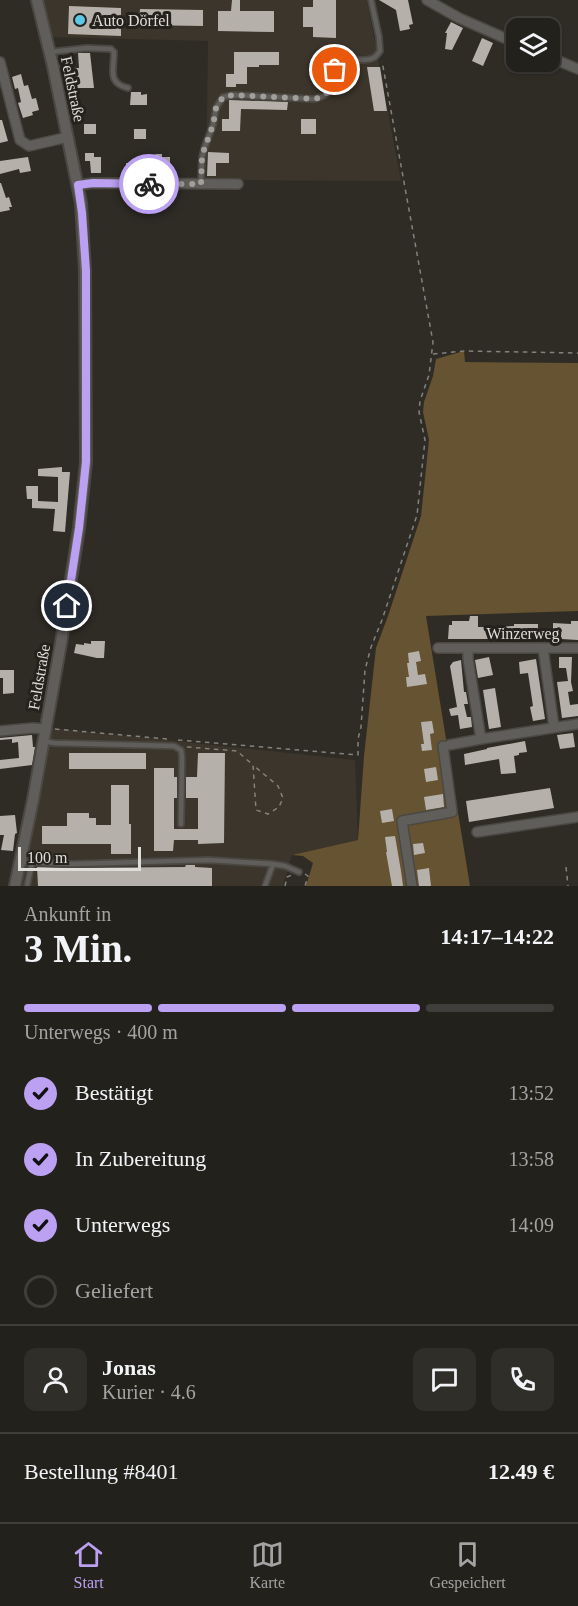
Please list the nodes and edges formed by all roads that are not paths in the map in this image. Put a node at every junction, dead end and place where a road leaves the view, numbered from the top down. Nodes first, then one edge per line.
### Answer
1 (36, 0) edge
2 (371, 0) edge
3 (427, 0) edge
4 (506, 39) edge
5 (50, 52) junction
6 (0, 62) edge
7 (560, 62) edge
8 (578, 69) edge
9 (128, 88) dead end
10 (68, 137) junction
11 (201, 184) junction
12 (238, 184) dead end
13 (78, 185) junction
14 (438, 648) dead end
15 (468, 648) junction
16 (543, 648) junction
17 (578, 648) edge
18 (578, 724) edge
19 (554, 728) junction
20 (49, 729) junction
21 (0, 731) edge
22 (481, 739) junction
23 (43, 741) junction
24 (578, 817) edge
25 (181, 824) dead end
26 (477, 832) dead end
27 (26, 863) junction
28 (273, 864) junction
29 (299, 872) road end
30 (15, 886) edge
31 (27, 886) edge
32 (265, 886) edge
33 (412, 886) edge

1 - 5 street, Feldstraße
2 - 11 lane
3 - 4 street
5 - 9 lane
5 - 10 street, Feldstraße
6 - 10 street
7 - 8 street
10 - 13 street, Feldstraße
11 - 12 street
11 - 13 street
13 - 20 street, Feldstraße
14 - 15 street, Winzerweg
15 - 16 street, Winzerweg
15 - 22 street
16 - 17 street, Winzerweg
16 - 19 street
18 - 19 street
19 - 22 street
20 - 21 street
20 - 23 street, Feldstraße
22 - 33 street
23 - 25 lane
23 - 27 street, Feldstraße
24 - 26 street
27 - 28 lane
27 - 30 street, Feldstraße
27 - 31 lane
28 - 29 lane
28 - 32 lane

